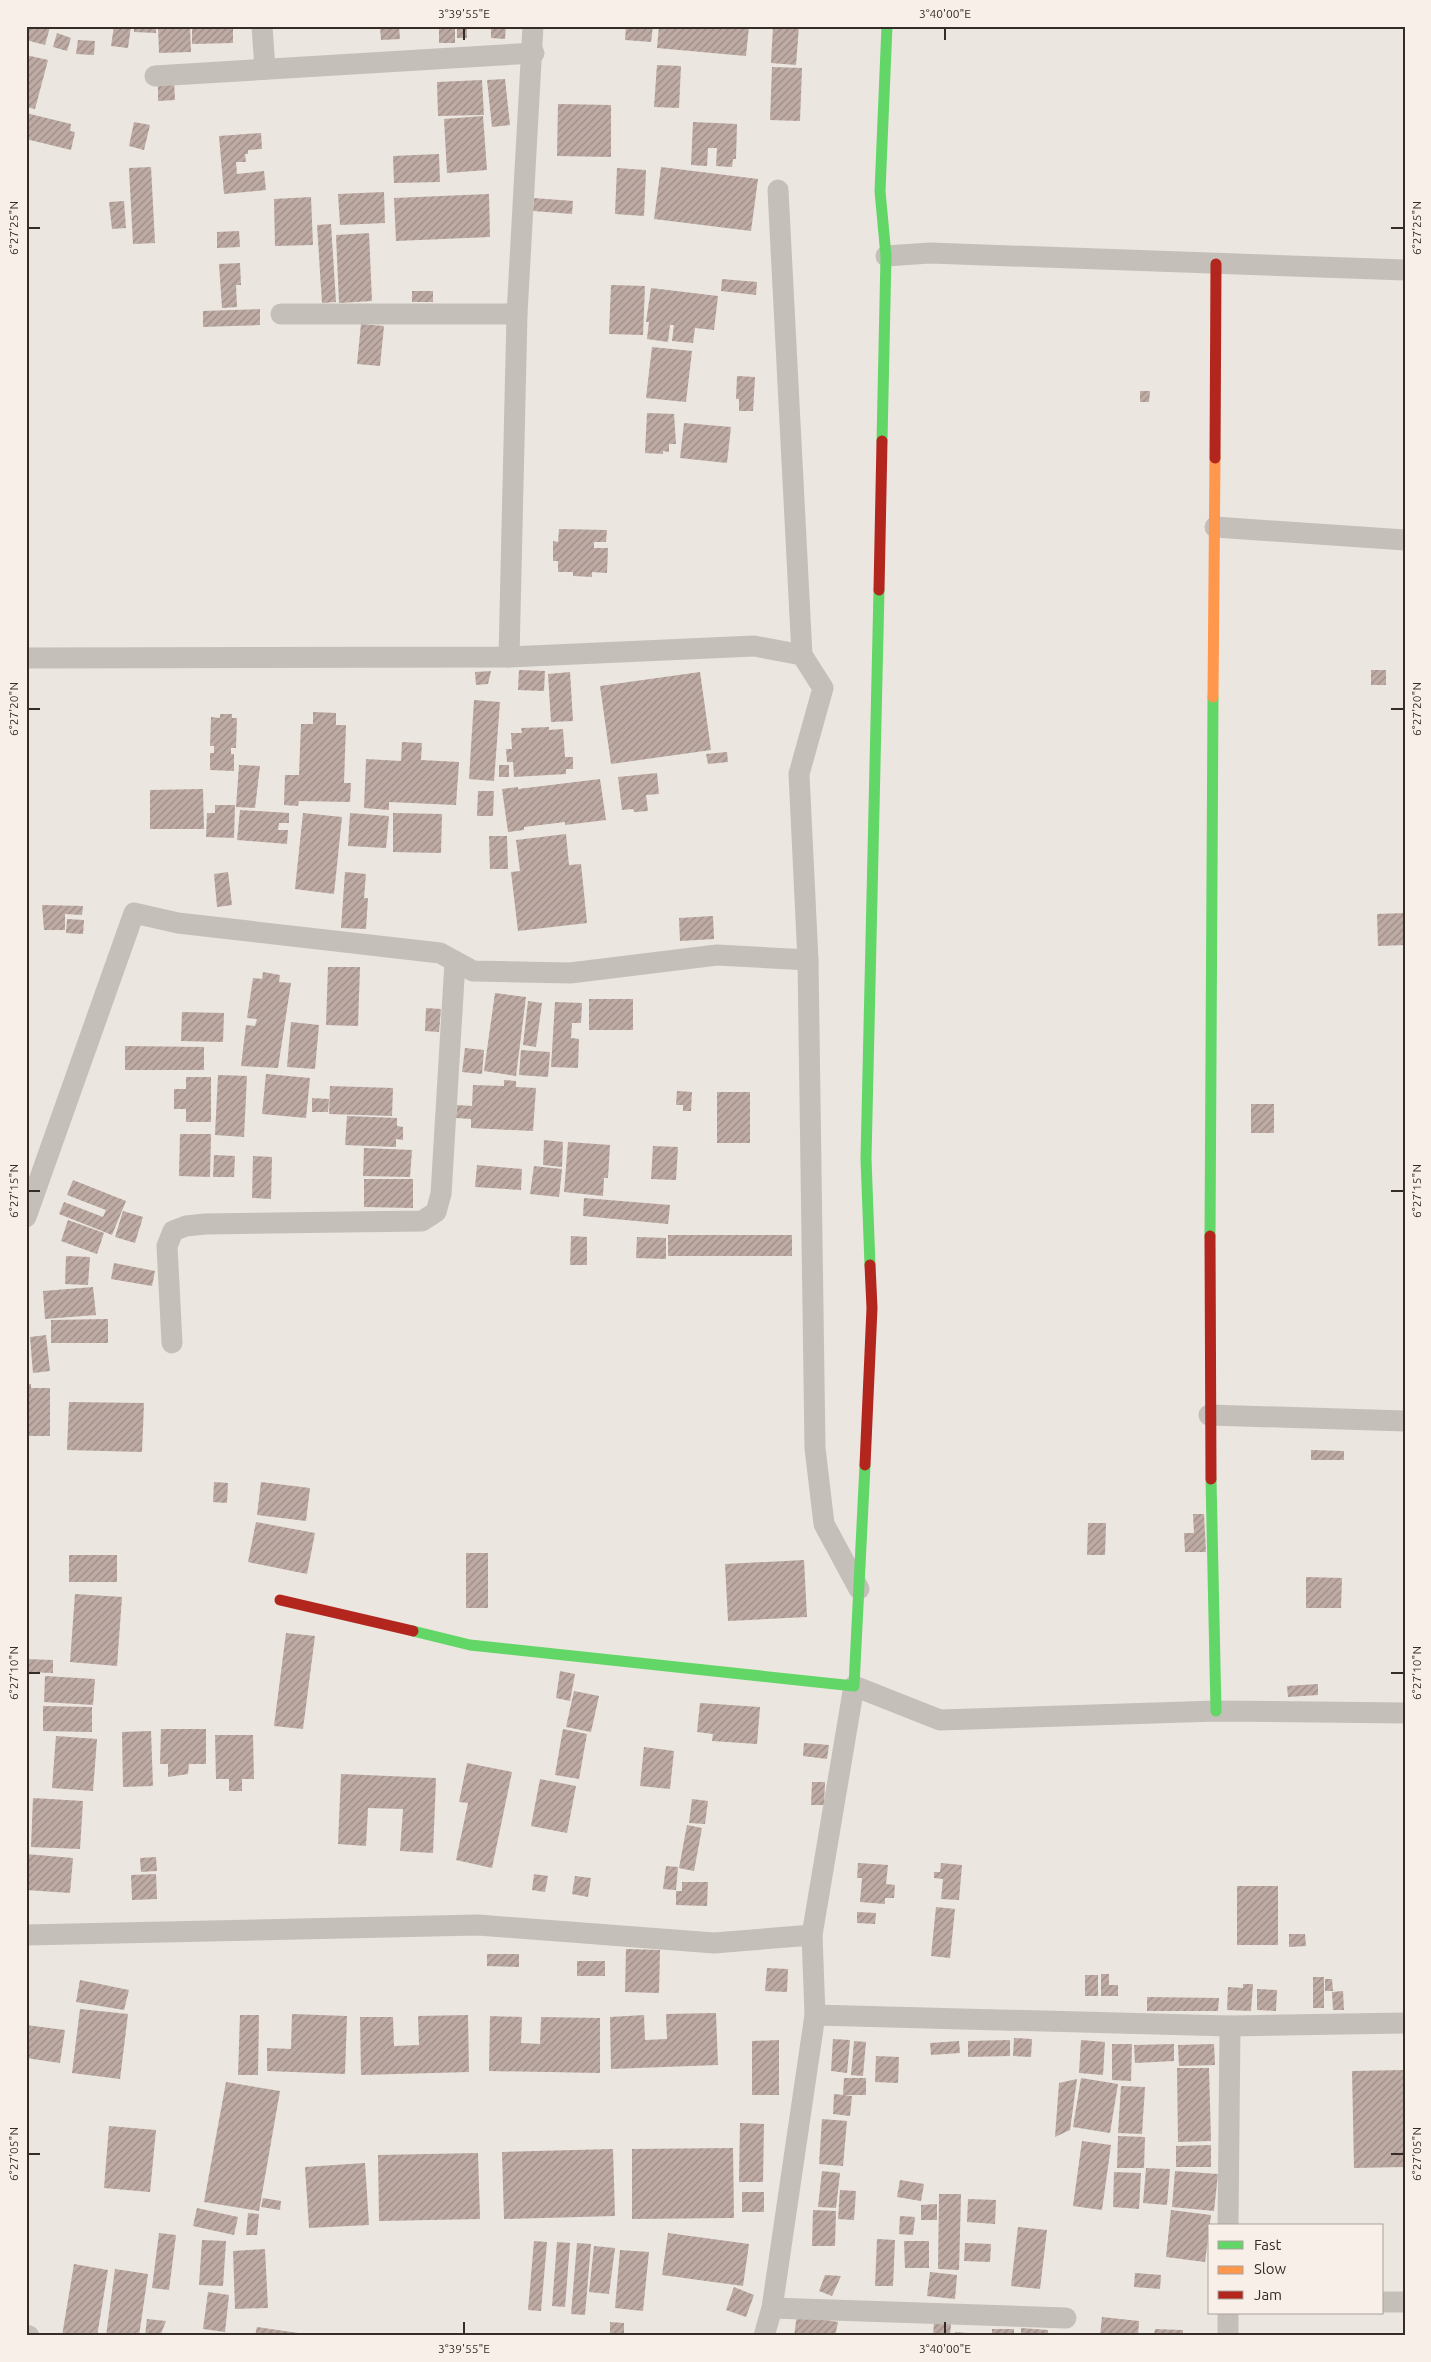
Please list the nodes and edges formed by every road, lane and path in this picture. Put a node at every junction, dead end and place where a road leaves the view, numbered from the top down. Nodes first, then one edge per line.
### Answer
1 (262, 26) edge
2 (534, 26) edge
3 (887, 26) edge
4 (534, 52) junction
5 (264, 69) junction
6 (155, 76) dead end
7 (778, 190) dead end
8 (886, 256) junction
9 (1216, 264) junction
10 (1405, 270) edge
11 (281, 314) dead end
12 (517, 314) junction
13 (1215, 527) junction
14 (1405, 540) edge
15 (802, 655) junction
16 (509, 657) junction
17 (26, 658) edge
18 (808, 960) junction
19 (455, 962) junction
20 (26, 1217) edge
21 (172, 1343) dead end
22 (1209, 1416) junction
23 (1405, 1421) edge
24 (860, 1589) junction
25 (280, 1600) dead end
26 (854, 1686) junction
27 (1216, 1711) junction
28 (1405, 1713) edge
29 (26, 1934) edge
30 (812, 1935) junction
31 (815, 2015) junction
32 (1405, 2023) edge
33 (1230, 2026) junction
34 (1228, 2224) edge
35 (1384, 2302) edge
36 (1405, 2302) edge
37 (772, 2308) junction
38 (1228, 2314) edge
39 (1066, 2318) dead end
40 (764, 2336) edge
41 (1228, 2336) edge

1 - 5 street
2 - 4 street
3 - 8 street
4 - 5 street
4 - 12 street
5 - 6 street
7 - 15 street
8 - 9 street
8 - 24 street
9 - 10 street
9 - 13 street
11 - 12 street
12 - 16 street
13 - 14 street
13 - 22 street
15 - 16 street
15 - 18 street
16 - 17 street
18 - 19 street
18 - 24 street
19 - 20 street
19 - 21 street
22 - 23 street
22 - 27 street
24 - 26 street
25 - 26 street
26 - 27 street
26 - 30 street
27 - 28 street
29 - 30 street
30 - 31 street
31 - 33 street
31 - 37 street
32 - 33 street
33 - 34 street
35 - 36 street
37 - 39 street
37 - 40 street
38 - 41 street

